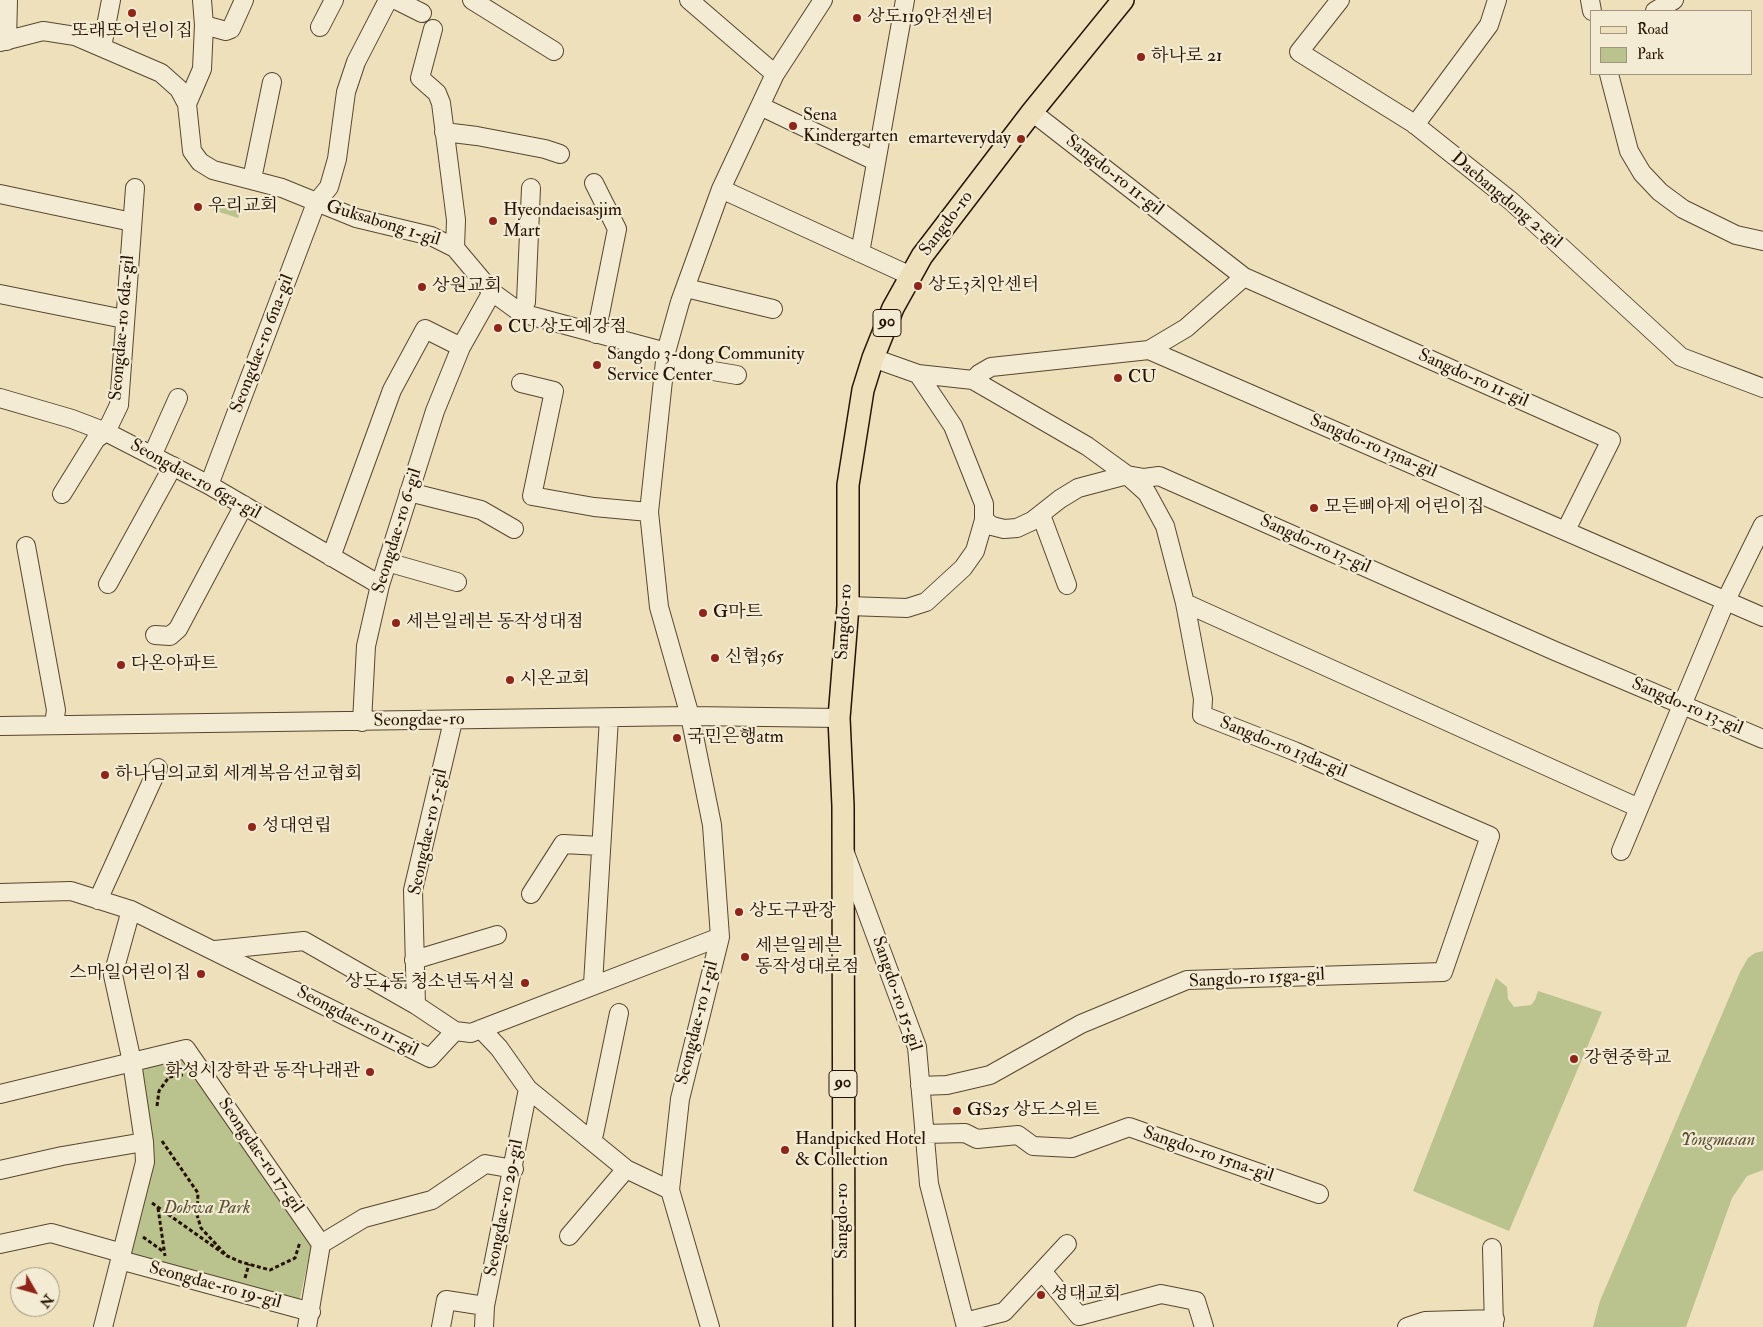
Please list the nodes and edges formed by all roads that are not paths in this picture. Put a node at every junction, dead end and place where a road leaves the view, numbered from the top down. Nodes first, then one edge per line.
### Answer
1 (8, 0) edge
2 (111, 0) edge
3 (202, 0) edge
4 (244, 0) edge
5 (334, 0) edge
6 (388, 0) edge
7 (396, 0) edge
8 (472, 0) edge
9 (689, 0) edge
10 (823, 0) edge
11 (905, 0) edge
12 (1123, 0) edge
13 (1340, 0) edge
14 (1497, 0) edge
15 (1674, 0) edge
16 (1657, 10) edge
17 (422, 13) dead end
18 (204, 25) junction
19 (320, 27) dead end
20 (433, 29) dead end
21 (3, 42) edge
22 (102, 47) junction
23 (554, 51) dead end
24 (775, 74) junction
25 (1609, 75) edge
26 (272, 82) dead end
27 (187, 104) junction
28 (760, 106) junction
29 (1032, 112) junction
30 (1415, 125) junction
31 (444, 132) junction
32 (560, 154) dead end
33 (875, 161) junction
34 (252, 179) junction
35 (594, 182) dead end
36 (135, 188) dead end
37 (531, 188) dead end
38 (721, 189) junction
39 (0, 194) edge
40 (316, 203) junction
41 (132, 222) junction
42 (1763, 241) edge
43 (455, 248) junction
44 (860, 253) junction
45 (911, 276) junction
46 (1244, 278) junction
47 (686, 288) junction
48 (492, 292) junction
49 (0, 294) edge
50 (773, 309) dead end
51 (521, 313) junction
52 (124, 319) junction
53 (596, 334) junction
54 (461, 347) junction
55 (1149, 350) junction
56 (666, 357) junction
57 (873, 358) junction
58 (918, 374) junction
59 (737, 375) dead end
60 (973, 380) junction
61 (521, 383) dead end
62 (1763, 388) edge
63 (0, 398) edge
64 (178, 398) dead end
65 (106, 432) junction
66 (152, 456) junction
67 (173, 466) junction
68 (1127, 475) junction
69 (209, 485) junction
70 (409, 492) junction
71 (62, 494) dead end
72 (244, 505) junction
73 (648, 512) junction
74 (1042, 515) junction
75 (984, 520) junction
76 (1763, 525) edge
77 (514, 529) dead end
78 (1566, 530) junction
79 (26, 546) dead end
80 (331, 557) junction
81 (387, 562) junction
82 (457, 582) dead end
83 (108, 584) dead end
84 (380, 585) junction
85 (1067, 585) dead end
86 (1726, 600) junction
87 (1185, 603) junction
88 (848, 606) junction
89 (1763, 617) edge
90 (155, 635) dead end
91 (1682, 705) junction
92 (690, 716) junction
93 (609, 718) junction
94 (839, 718) junction
95 (454, 721) junction
96 (362, 722) junction
97 (54, 725) junction
98 (0, 726) edge
99 (1763, 739) edge
100 (158, 768) dead end
101 (1639, 808) junction
102 (1490, 836) joint
103 (841, 842) junction
104 (601, 846) junction
105 (1621, 851) dead end
106 (0, 893) edge
107 (531, 894) dead end
108 (98, 900) junction
109 (131, 910) junction
110 (497, 936) dead end
111 (720, 937) junction
112 (214, 950) junction
113 (414, 960) junction
114 (593, 984) junction
115 (416, 1005) junction
116 (618, 1013) dead end
117 (481, 1030) junction
118 (455, 1031) junction
119 (132, 1062) junction
120 (920, 1086) junction
121 (528, 1089) junction
122 (0, 1094) edge
123 (924, 1134) junction
124 (152, 1139) junction
125 (590, 1139) junction
126 (626, 1169) junction
127 (0, 1170) edge
128 (514, 1170) junction
129 (670, 1190) junction
130 (1319, 1194) dead end
131 (569, 1236) dead end
132 (0, 1244) edge
133 (321, 1244) junction
134 (1067, 1244) dead end
135 (1492, 1248) dead end
136 (121, 1256) junction
137 (1042, 1271) junction
138 (486, 1306) junction
139 (309, 1320) edge
140 (1495, 1323) edge
141 (966, 1325) edge
142 (103, 1327) edge
143 (441, 1327) edge
144 (484, 1327) edge
145 (710, 1327) edge
146 (844, 1327) edge
147 (1204, 1327) edge
148 (1407, 1327) edge

1 - 21 street
2 - 22 street
3 - 18 street
4 - 18 street
5 - 19 street
6 - 40 street, Seongdae-ro 6na-gil
7 - 17 street
8 - 23 street
9 - 24 street
10 - 24 street
11 - 33 street
12 - 29 main road, Sangdo-ro / 90
13 - 30 street, Daebangdong 2-gil
14 - 30 street
15 - 16 street
18 - 27 street
20 - 31 street
21 - 22 street, Guksabong 1-gil
22 - 27 street, Guksabong 1-gil
24 - 28 street
25 - 42 street
26 - 34 street
27 - 34 street, Guksabong 1-gil
28 - 33 street
28 - 38 street
29 - 45 main road, Sangdo-ro / 90
29 - 46 street, Sangdo-ro 11-gil
30 - 62 street, Daebangdong 2-gil
31 - 32 street
31 - 43 street
33 - 44 street
34 - 40 street, Guksabong 1-gil
35 - 53 street
36 - 41 street, Seongdae-ro 6da-gil
37 - 51 street
38 - 44 street
38 - 47 street
39 - 41 street
40 - 43 street, Guksabong 1-gil
40 - 69 street, Seongdae-ro 6na-gil
41 - 52 street, Seongdae-ro 6da-gil
43 - 48 street, Guksabong 1-gil
44 - 45 street
45 - 57 main road, Sangdo-ro / 90
46 - 55 street
46 - 78 street, Sangdo-ro 11-gil
47 - 50 street
47 - 56 street
48 - 51 street, Guksabong 1-gil
48 - 54 street, Seongdae-ro 6-gil
49 - 52 street
51 - 53 street, Guksabong 1-gil
52 - 65 street, Seongdae-ro 6da-gil
53 - 56 street, Guksabong 1-gil
54 - 70 street, Seongdae-ro 6-gil
54 - 80 street
55 - 60 street, Sangdo-ro 13na-gil
55 - 78 street, Sangdo-ro 13na-gil
56 - 59 street, Guksabong 1-gil
56 - 73 street, Seongdae-ro 1-gil
57 - 58 street
57 - 88 main road, Sangdo-ro / 90
58 - 60 street
58 - 75 street
60 - 68 street
61 - 73 street
63 - 65 street, Seongdae-ro 6ga-gil
64 - 66 street
65 - 66 street, Seongdae-ro 6ga-gil
65 - 71 street, Seongdae-ro 6da-gil
66 - 67 street, Seongdae-ro 6ga-gil
67 - 69 street, Seongdae-ro 6ga-gil
67 - 83 street
68 - 74 street
68 - 87 street, Sangdo-ro 13da-gil
68 - 91 street, Sangdo-ro 13-gil
69 - 72 street, Seongdae-ro 6ga-gil
70 - 77 street
70 - 81 street, Seongdae-ro 6-gil
72 - 80 street, Seongdae-ro 6ga-gil
72 - 90 street
73 - 92 street, Seongdae-ro 1-gil
74 - 75 street
74 - 85 street
75 - 88 street
76 - 86 street
78 - 86 street, Sangdo-ro 13na-gil
79 - 97 street
80 - 84 street, Seongdae-ro 6ga-gil
81 - 82 street
81 - 84 street, Seongdae-ro 6-gil
84 - 96 street, Seongdae-ro 6-gil
86 - 89 street, Sangdo-ro 13na-gil
86 - 91 street
87 - 101 street
87 - 102 street, Sangdo-ro 13da-gil
88 - 94 main road, Sangdo-ro / 90
91 - 99 street, Sangdo-ro 13-gil
91 - 101 street
92 - 93 street, Seongdae-ro
92 - 94 street, Seongdae-ro
92 - 111 street, Seongdae-ro 1-gil
93 - 95 street, Seongdae-ro
93 - 104 street
94 - 103 main road, Sangdo-ro / 90
95 - 96 street, Seongdae-ro
95 - 113 street, Seongdae-ro 5-gil
96 - 97 street, Seongdae-ro
97 - 98 street, Seongdae-ro
100 - 108 street
101 - 105 street
102 - 120 street, Sangdo-ro 15ga-gil
103 - 120 street, Sangdo-ro 15-gil
103 - 146 main road, Sangdo-ro / 90
104 - 107 street
104 - 114 street
106 - 108 street, Seongdae-ro 11-gil
108 - 109 street, Seongdae-ro 11-gil
109 - 112 street, Seongdae-ro 11-gil
109 - 119 street
110 - 113 street
111 - 114 street
111 - 129 street, Seongdae-ro 1-gil
112 - 115 street
112 - 118 street, Seongdae-ro 11-gil
113 - 115 street, Seongdae-ro 5-gil
114 - 117 street
115 - 118 street
116 - 125 street
117 - 118 street
117 - 121 street
119 - 122 street, Seongdae-ro 17-gil
119 - 124 street
119 - 133 street, Seongdae-ro 17-gil
120 - 123 street, Sangdo-ro 15-gil
121 - 125 street
121 - 128 street, Seongdae-ro 29-gil
123 - 130 street, Sangdo-ro 15na-gil
123 - 141 street, Sangdo-ro 15-gil
124 - 127 street
124 - 136 street
125 - 126 street
126 - 129 street
126 - 131 street
128 - 133 street
128 - 138 street, Seongdae-ro 29-gil
129 - 145 street, Seongdae-ro 1-gil
132 - 136 street, Seongdae-ro 19-gil
133 - 139 street
134 - 137 street
135 - 140 street
136 - 139 street, Seongdae-ro 19-gil
136 - 142 street
137 - 141 street
137 - 147 street
138 - 143 street
138 - 144 street, Seongdae-ro 29-gil
140 - 148 street

